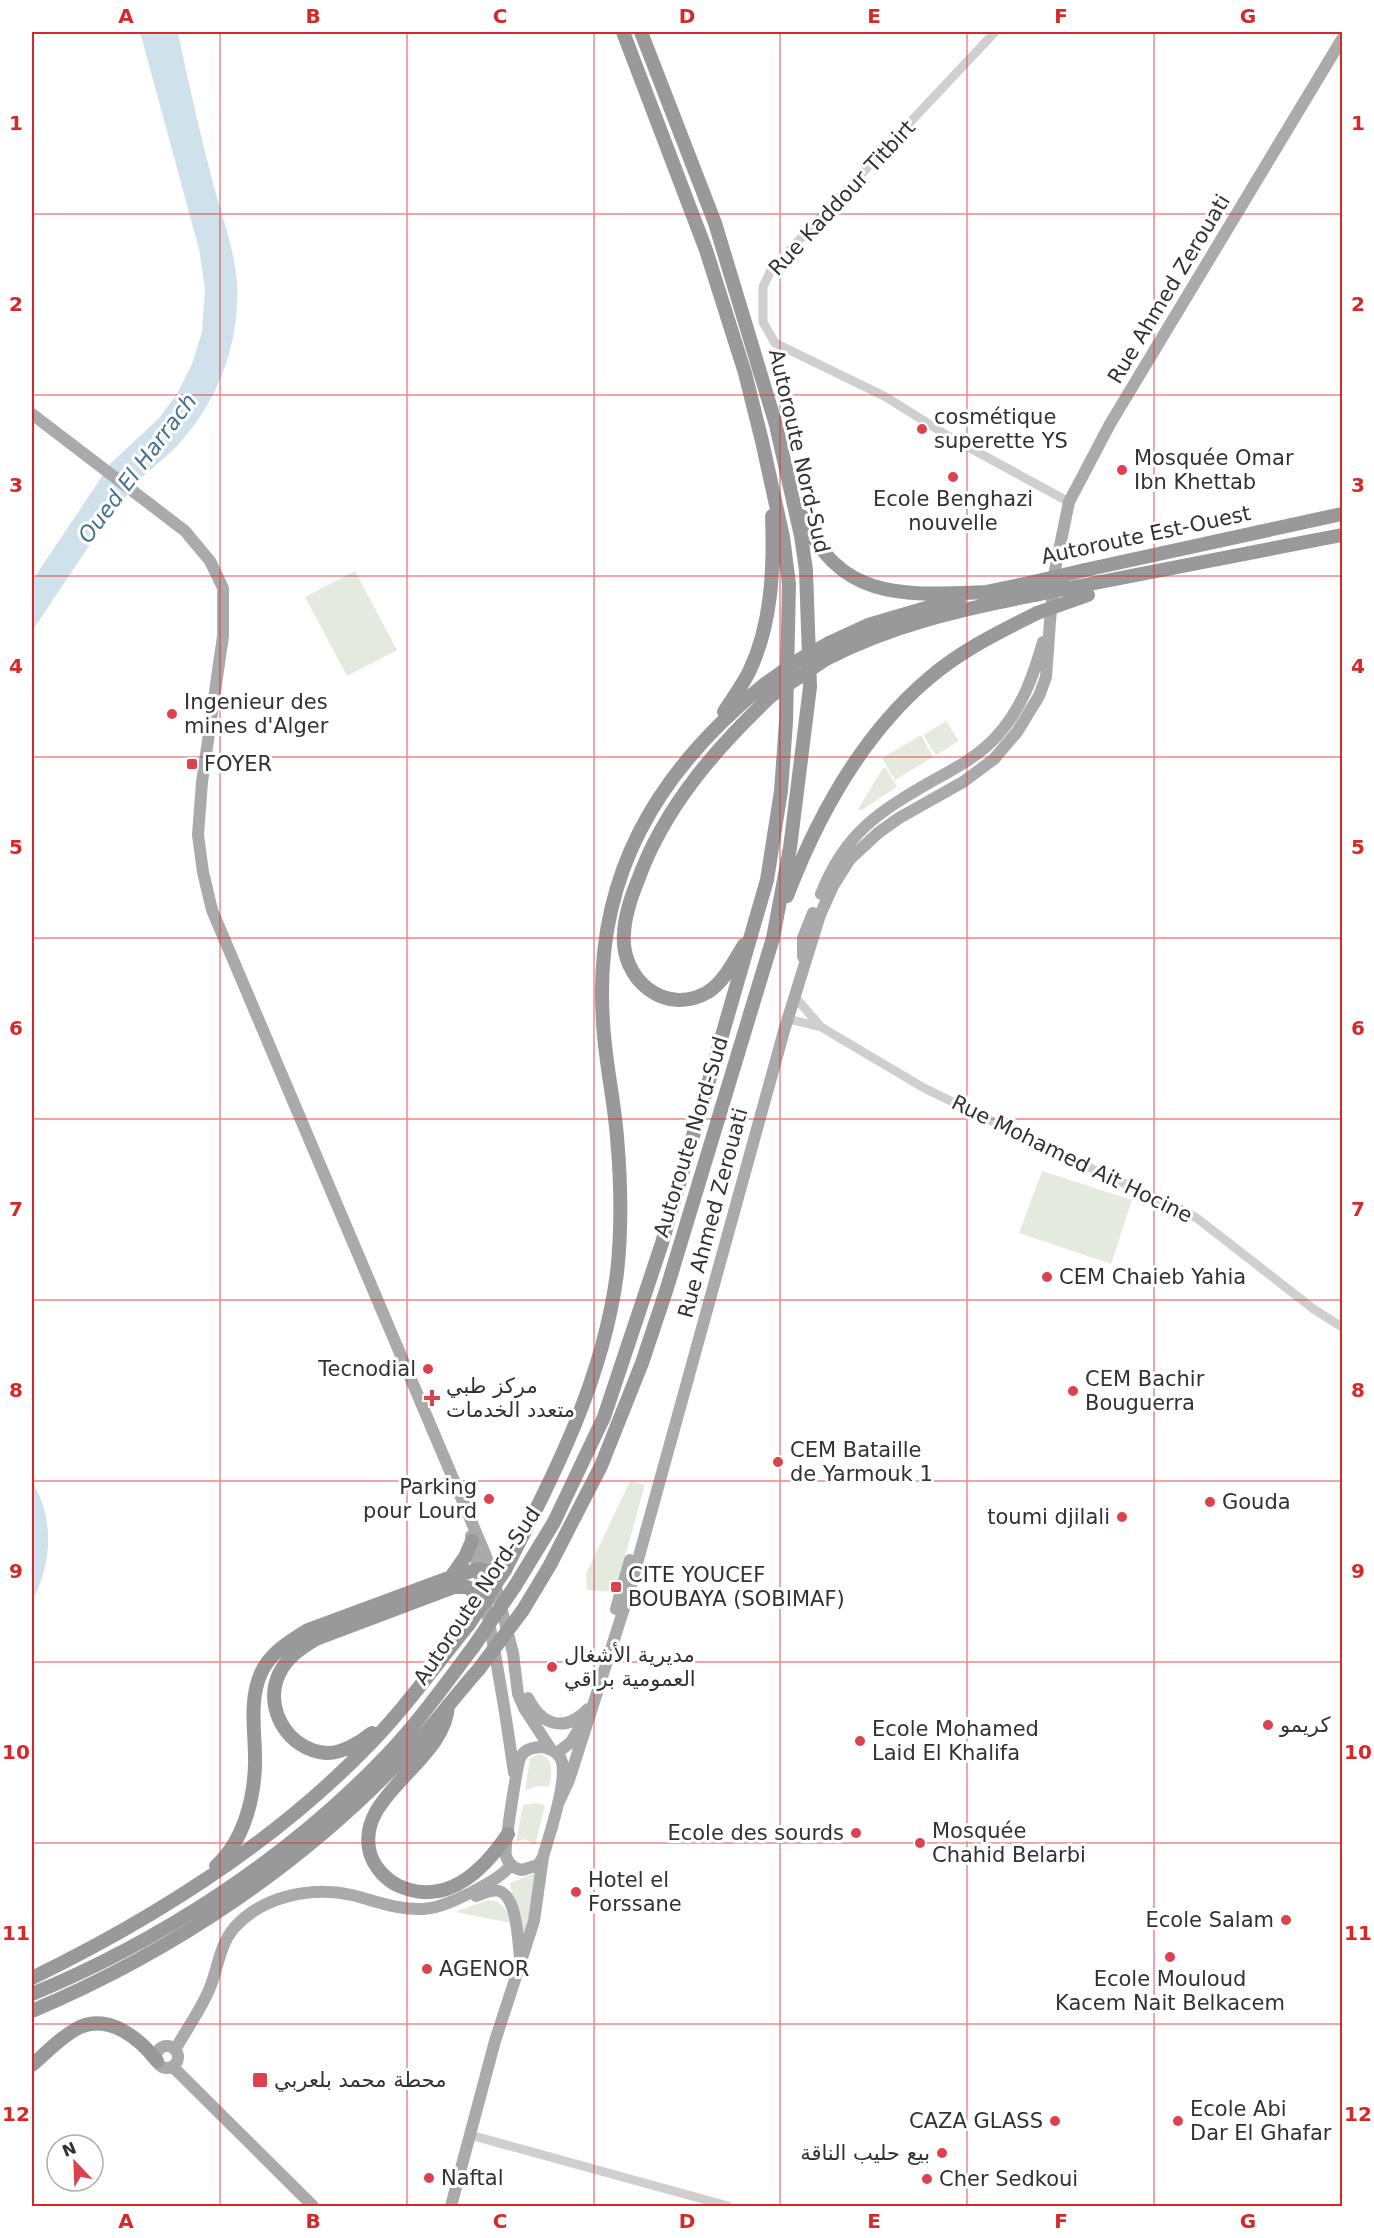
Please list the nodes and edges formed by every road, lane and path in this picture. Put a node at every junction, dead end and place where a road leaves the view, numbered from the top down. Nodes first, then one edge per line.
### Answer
1 (623, 32) edge
2 (641, 32) edge
3 (995, 32) edge
4 (1342, 39) edge
5 (32, 414) edge
6 (770, 478) junction
7 (789, 483) junction
8 (1069, 502) junction
9 (1342, 513) edge
10 (1342, 535) edge
11 (1193, 566) junction
12 (1032, 589) junction
13 (989, 592) junction
14 (1043, 617) junction
15 (768, 690) junction
16 (712, 730) junction
17 (751, 933) junction
18 (773, 938) junction
19 (795, 997) junction
20 (788, 1020) junction
21 (821, 1027) junction
22 (1342, 1327) edge
23 (663, 1469) junction
24 (464, 1503) junction
25 (472, 1541) junction
26 (492, 1570) junction
27 (451, 1577) junction
28 (487, 1601) junction
29 (516, 1675) junction
30 (448, 1705) junction
31 (588, 1709) junction
32 (395, 1715) junction
33 (554, 1751) junction
34 (515, 1785) junction
35 (558, 1804) junction
36 (508, 1834) junction
37 (543, 1857) junction
38 (511, 1865) junction
39 (187, 1891) junction
40 (424, 1909) junction
41 (521, 1961) junction
42 (32, 1978) edge
43 (32, 1994) edge
44 (32, 2011) edge
45 (175, 2049) junction
46 (157, 2061) junction
47 (32, 2065) edge
48 (172, 2067) junction
49 (470, 2135) junction
50 (313, 2206) edge
51 (451, 2206) edge
52 (728, 2206) edge

1 - 6 highway, Autoroute Nord-Sud
2 - 7 highway, Autoroute Nord-Sud
3 - 8 street, Rue Kaddour Titbirt
4 - 8 main road, Rue Ahmed Zerouati
5 - 24 main road
6 - 16 highway
6 - 17 highway, Autoroute Nord-Sud
7 - 13 highway
7 - 18 highway, Autoroute Nord-Sud
8 - 14 main road, Rue Ahmed Zerouati
9 - 12 highway, Autoroute Est-Ouest, bridge
10 - 11 highway, Autoroute Est-Ouest
11 - 12 highway, Autoroute Est-Ouest, bridge
11 - 14 highway, bridge
12 - 13 highway
12 - 15 highway, bridge
13 - 15 highway, bridge
14 - 18 highway
14 - 19 main road, Rue Ahmed Zerouati
15 - 16 highway
15 - 17 highway
16 - 26 highway
17 - 43 highway, Autoroute Nord-Sud, bridge
18 - 30 highway, Autoroute Nord-Sud, bridge
19 - 20 main road, Rue Ahmed Zerouati
19 - 21 street
20 - 21 street
20 - 23 main road, Rue Ahmed Zerouati
21 - 22 street, Rue Mohamed Ait Hocine
23 - 31 main road, Rue Ahmed Zerouati
23 - 35 main road, Rue Ahmed Zerouati
24 - 25 main road
24 - 26 main road
25 - 26 main road
25 - 27 highway
26 - 27 highway
26 - 28 main road
26 - 29 main road
26 - 32 highway, bridge
27 - 39 highway
28 - 32 highway
28 - 34 main road
29 - 31 main road
29 - 33 main road
30 - 36 highway
30 - 44 highway, Autoroute Nord-Sud
31 - 33 main road, Rue Ahmed Zerouati
32 - 39 highway
33 - 34 main road
33 - 35 main road
34 - 36 main road
35 - 37 main road
36 - 38 main road
37 - 38 main road
37 - 41 main road
38 - 40 main road
39 - 42 highway
40 - 41 main road
40 - 45 main road
41 - 49 main road
45 - 46 main road
45 - 48 main road
46 - 47 highway
46 - 48 main road
48 - 50 main road
49 - 51 main road
49 - 52 street

